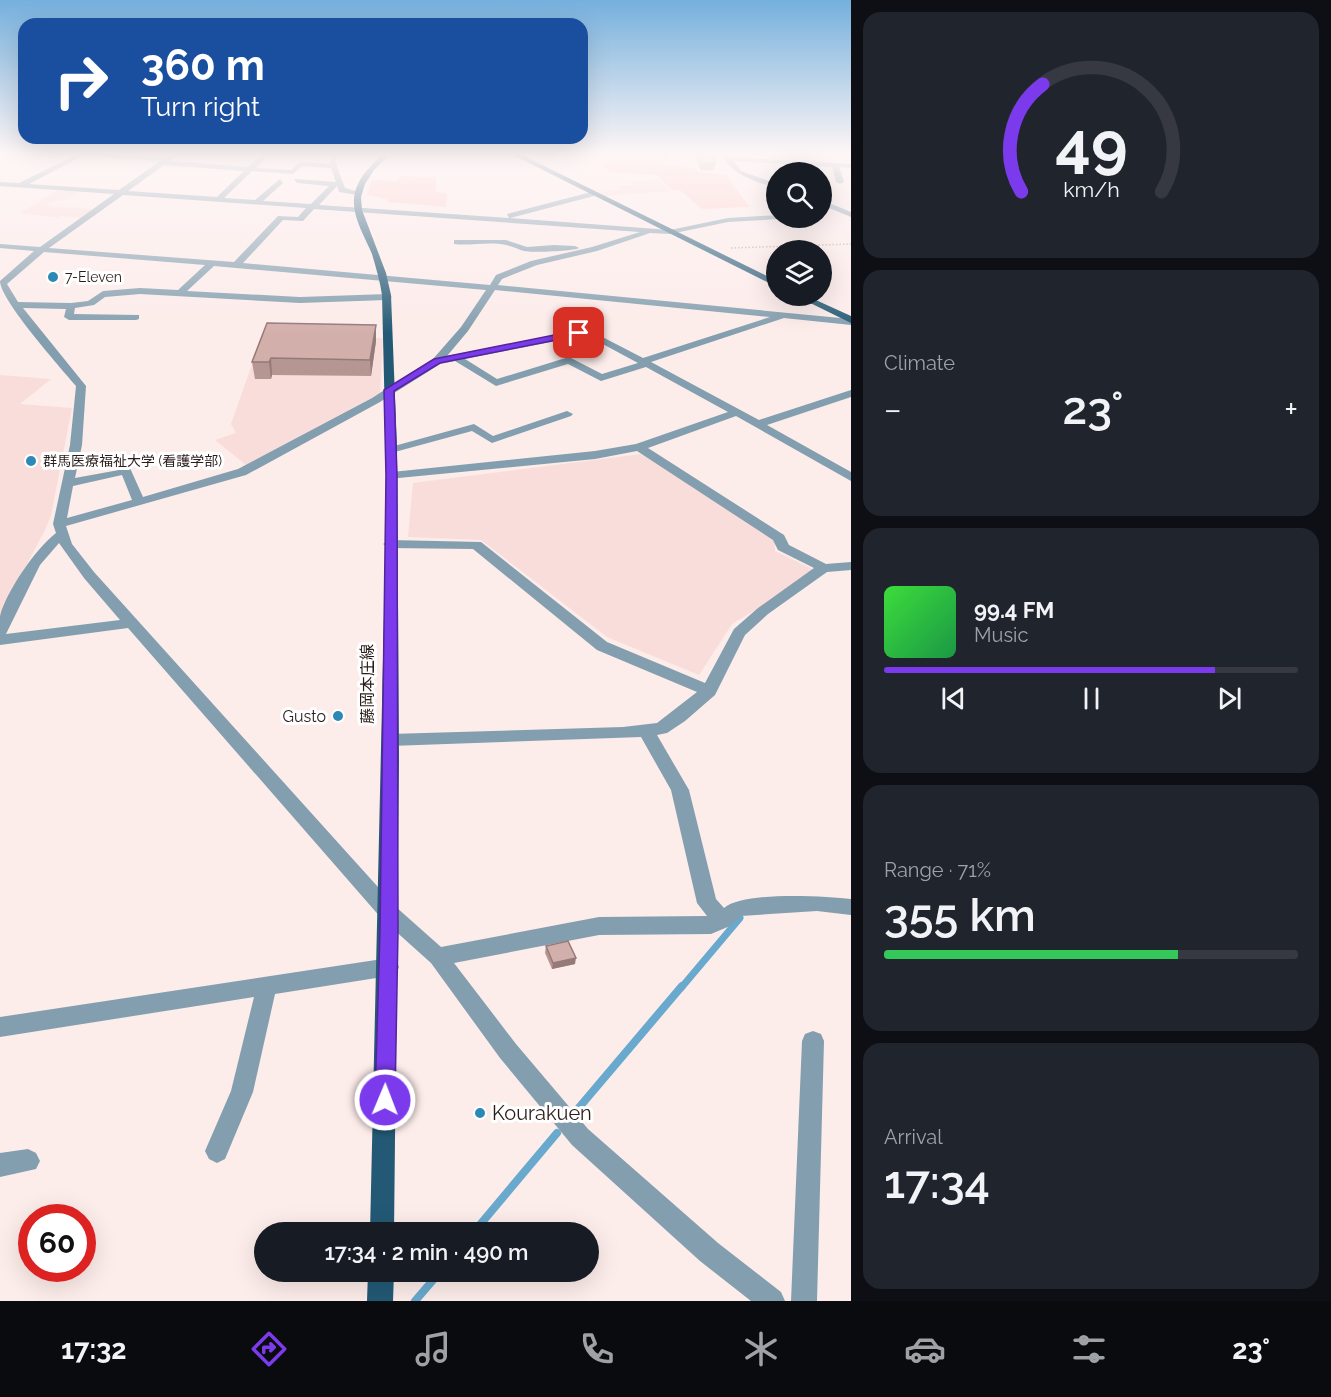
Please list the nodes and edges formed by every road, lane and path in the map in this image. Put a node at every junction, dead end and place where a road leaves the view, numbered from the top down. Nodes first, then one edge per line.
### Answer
1 (93, 213) edge
2 (305, 213) edge
3 (362, 213) edge
4 (450, 213) edge
5 (523, 213) edge
6 (630, 213) edge
7 (851, 214) edge
8 (832, 215) edge
9 (766, 218) edge
10 (500, 219) junction
11 (651, 230) junction
12 (670, 232) junction
13 (457, 242) dead end
14 (851, 244) edge
15 (0, 246) edge
16 (42, 249) junction
17 (705, 249) junction
18 (590, 250) junction
19 (212, 263) junction
20 (236, 265) junction
21 (383, 277) junction
22 (766, 279) edge
23 (1, 284) edge
24 (490, 288) junction
25 (179, 294) junction
26 (387, 297) junction
27 (9, 303) edge
28 (71, 306) junction
29 (821, 306) edge
30 (785, 315) junction
31 (136, 317) dead end
32 (851, 321) edge
33 (456, 357) junction
34 (437, 361) junction
35 (645, 362) junction
36 (389, 390) junction
37 (851, 393) edge
38 (737, 412) junction
39 (567, 414) dead end
40 (758, 424) junction
41 (639, 447) junction
42 (391, 450) junction
43 (392, 476) junction
44 (851, 477) edge
45 (68, 483) junction
46 (139, 503) junction
47 (61, 530) junction
48 (390, 544) junction
49 (851, 566) edge
50 (824, 568) junction
51 (130, 623) junction
52 (0, 632) edge
53 (0, 640) edge
54 (709, 691) junction
55 (646, 731) junction
56 (390, 740) junction
57 (851, 906) edge
58 (389, 913) junction
59 (723, 920) junction
60 (438, 957) junction
61 (389, 967) junction
62 (267, 985) junction
63 (0, 1027) edge
64 (813, 1041) dead end
65 (217, 1151) dead end
66 (28, 1161) dead end
67 (0, 1165) edge
68 (382, 1222) edge
69 (381, 1282) edge
70 (380, 1301) edge
71 (772, 1301) edge
72 (804, 1301) edge

1 - 16 street
2 - 20 street
3 - 21 main road, 藤岡本庄線
4 - 10 street
5 - 10 street
6 - 12 main road
7 - 8 street
9 - 12 street
10 - 11 street
11 - 12 street
11 - 18 street
12 - 17 main road
13 - 18 street
14 - 17 path
15 - 16 street
16 - 19 street
16 - 23 street
17 - 22 main road
18 - 24 street
19 - 20 street
19 - 25 street
20 - 21 street
21 - 24 street
21 - 26 main road, 藤岡本庄線
23 - 27 street
24 - 30 street
24 - 34 street
25 - 26 street
25 - 28 street
26 - 36 main road, 藤岡本庄線
27 - 28 street
27 - 45 street
28 - 31 street
29 - 32 main road
30 - 32 street
30 - 35 street
33 - 34 street
33 - 35 street
33 - 35 street
34 - 36 street
35 - 38 street
36 - 42 main road, 藤岡本庄線
36 - 46 street
37 - 40 street
38 - 40 street
38 - 41 street
39 - 42 street
40 - 44 street
41 - 43 street
41 - 50 street
42 - 43 main road, 藤岡本庄線
43 - 48 main road, 藤岡本庄線
45 - 46 street
45 - 47 street
46 - 47 street
47 - 51 street
47 - 52 street
48 - 54 street
48 - 56 main road, 藤岡本庄線
49 - 50 street
50 - 54 street
51 - 53 street
51 - 58 street
54 - 55 street
55 - 56 street
55 - 59 street
56 - 58 main road, 藤岡本庄線
57 - 59 street
58 - 60 street
58 - 61 main road, 藤岡本庄線
59 - 60 street
60 - 71 street
61 - 62 street
61 - 68 main road, 藤岡本庄線
62 - 63 street
62 - 65 street
64 - 72 street
66 - 67 street
69 - 70 main road

